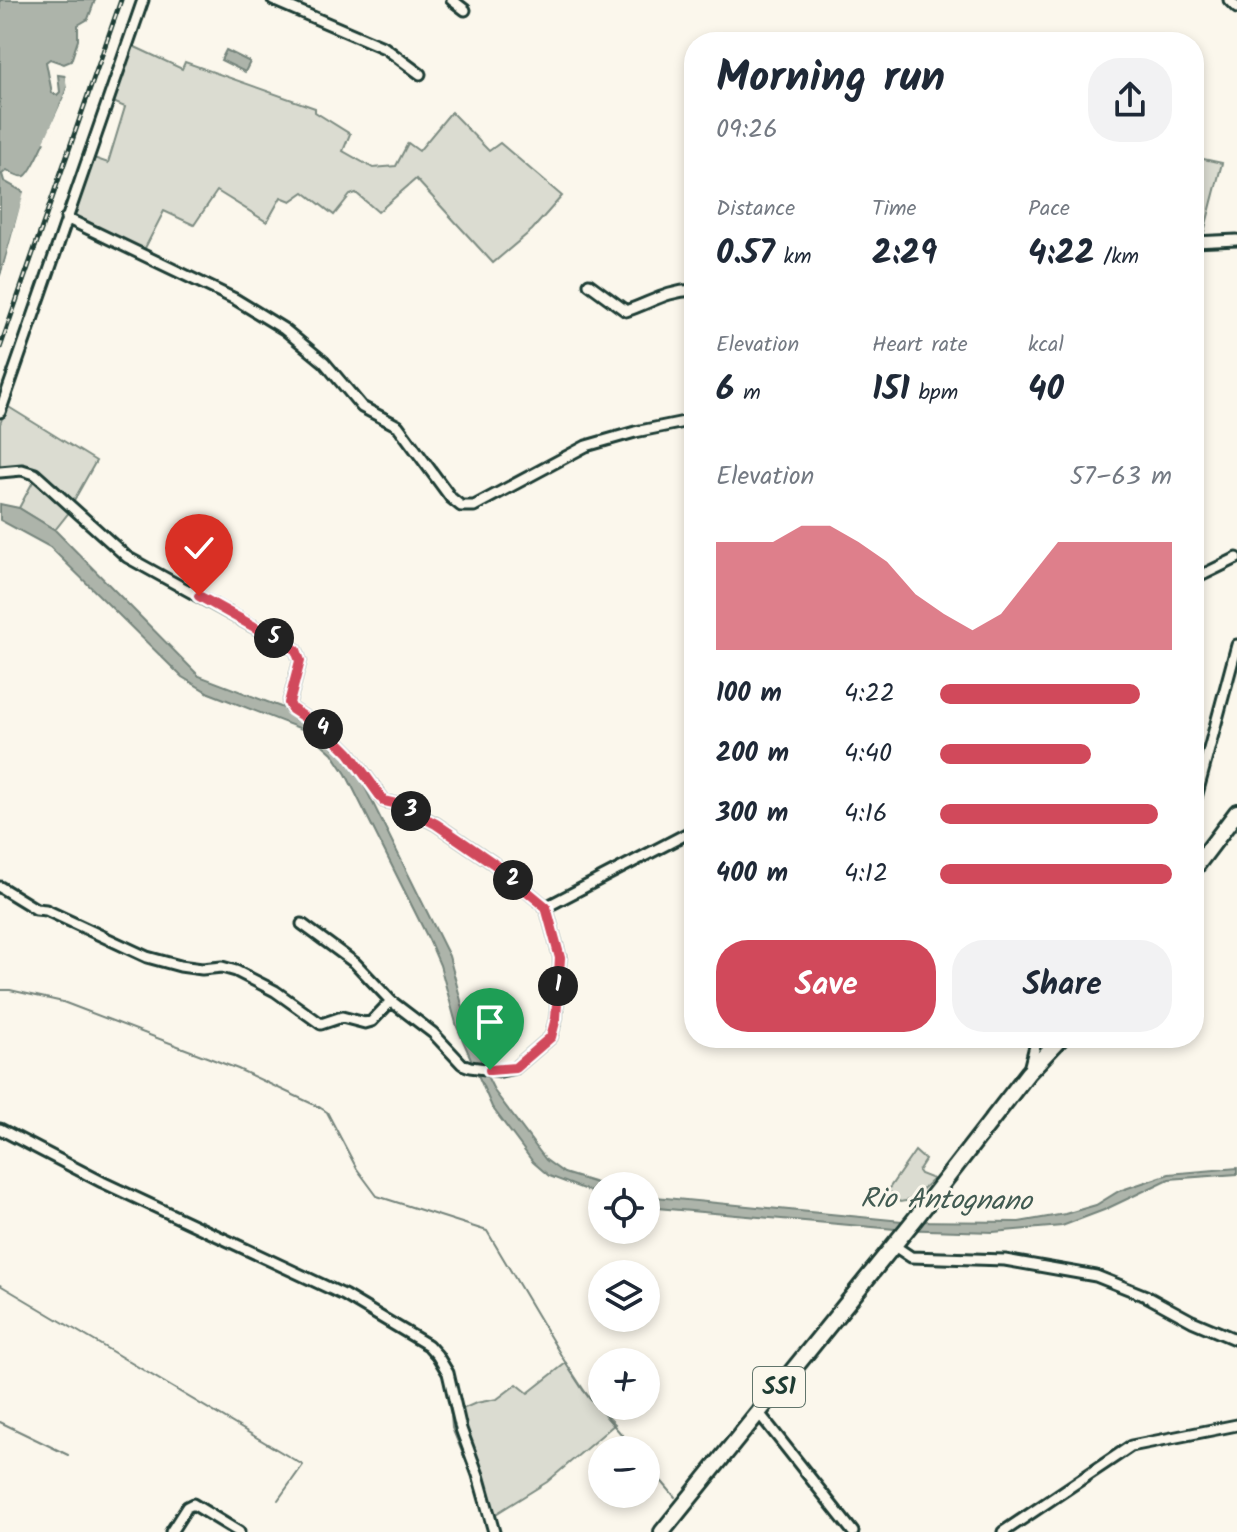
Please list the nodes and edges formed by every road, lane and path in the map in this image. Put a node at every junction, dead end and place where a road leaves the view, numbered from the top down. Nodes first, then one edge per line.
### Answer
1 (143, 0) edge
2 (273, 0) edge
3 (452, 0) edge
4 (1229, 0) edge
5 (1237, 8) edge
6 (465, 10) dead end
7 (420, 74) dead end
8 (66, 218) junction
9 (1237, 240) edge
10 (1204, 242) edge
11 (589, 284) dead end
12 (684, 291) edge
13 (0, 412) edge
14 (684, 422) edge
15 (0, 472) edge
16 (1237, 558) edge
17 (1204, 574) edge
18 (1237, 645) edge
19 (1204, 768) edge
20 (1237, 812) edge
21 (684, 835) edge
22 (1204, 856) edge
23 (0, 887) edge
24 (546, 907) junction
25 (302, 924) dead end
26 (391, 1001) junction
27 (1034, 1048) edge
28 (1052, 1048) edge
29 (1028, 1073) junction
30 (0, 1129) edge
31 (895, 1243) junction
32 (1237, 1340) edge
33 (759, 1413) junction
34 (1237, 1425) edge
35 (171, 1532) edge
36 (239, 1532) edge
37 (494, 1532) edge
38 (662, 1532) edge
39 (853, 1532) edge
40 (1003, 1532) edge

1 - 8 street
2 - 7 street
3 - 6 street
4 - 5 street
8 - 13 street
8 - 14 street
9 - 10 street
11 - 12 street
15 - 24 street
16 - 17 street
18 - 19 street
20 - 22 main road
21 - 24 street
23 - 26 street
24 - 26 street
25 - 26 street
27 - 29 street
28 - 29 main road, SS1
29 - 31 main road, SS1
30 - 37 street
31 - 32 street
31 - 33 main road, SS1
33 - 38 main road, SS1
33 - 39 street
34 - 40 street
35 - 36 street

